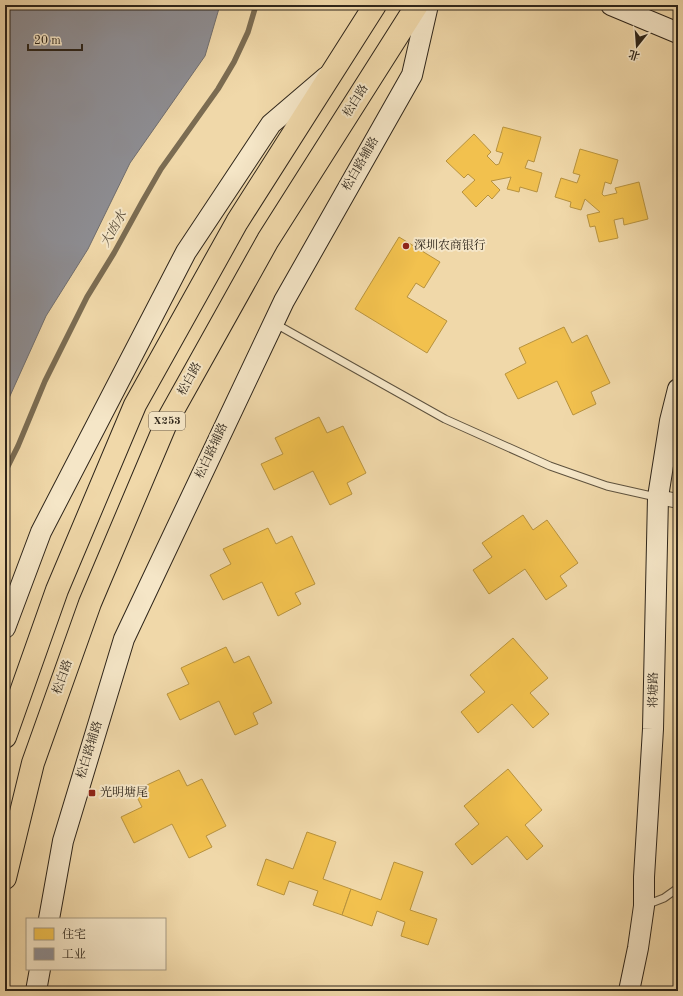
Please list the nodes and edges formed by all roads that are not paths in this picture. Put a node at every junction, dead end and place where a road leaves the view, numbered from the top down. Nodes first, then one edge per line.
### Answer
1 (375, 5) edge
2 (417, 5) edge
3 (428, 5) edge
4 (611, 5) edge
5 (678, 33) edge
6 (333, 70) junction
7 (273, 322) junction
8 (678, 389) edge
9 (658, 498) junction
10 (678, 502) edge
11 (5, 628) edge
12 (5, 737) edge
13 (5, 878) edge
14 (678, 888) edge
15 (644, 906) junction
16 (49, 918) edge
17 (629, 991) edge

1 - 6 main road, X253
2 - 13 main road, 松白路 / X253
3 - 7 main road, 松白路辅路
4 - 5 main road
6 - 11 main road
6 - 12 main road, X253
7 - 9 lane
7 - 16 main road, 松白路辅路
8 - 9 main road, 将塘路
9 - 10 street
9 - 15 main road, 将塘路
14 - 15 lane
15 - 17 main road, 将塘路

